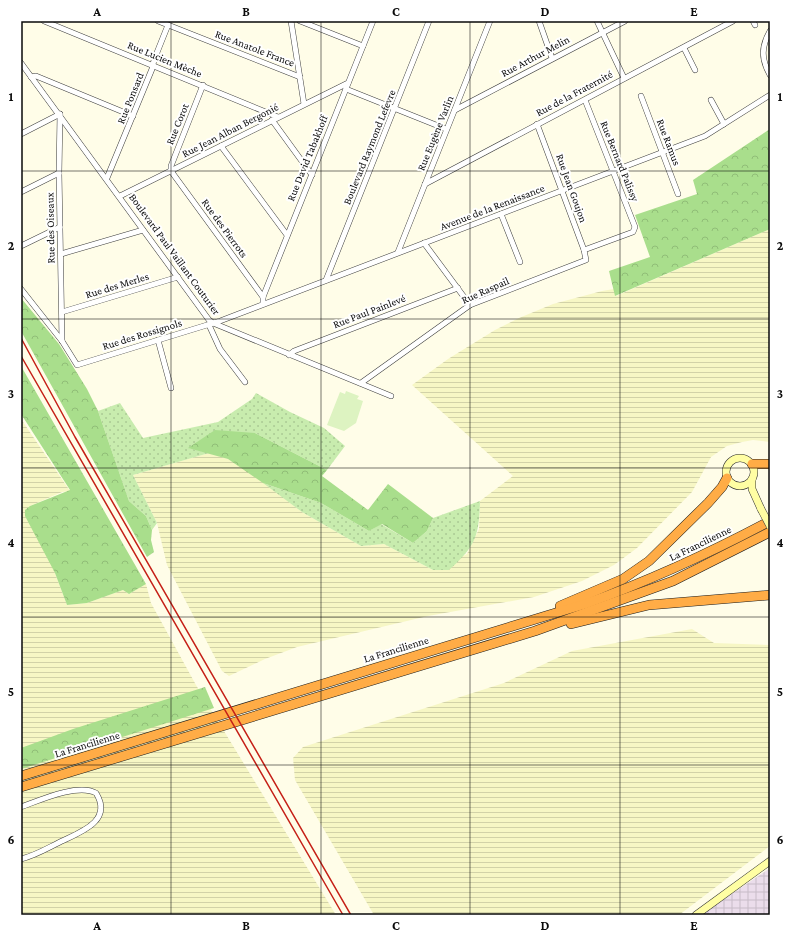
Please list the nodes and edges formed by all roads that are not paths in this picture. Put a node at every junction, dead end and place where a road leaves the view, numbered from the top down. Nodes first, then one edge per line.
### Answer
1 (44, 21) edge
2 (158, 21) edge
3 (291, 21) edge
4 (300, 21) edge
5 (373, 21) edge
6 (429, 21) edge
7 (490, 21) edge
8 (538, 21) edge
9 (597, 21) edge
10 (625, 21) edge
11 (733, 21) edge
12 (168, 25) junction
13 (770, 31) edge
14 (602, 32) junction
15 (363, 46) junction
16 (684, 48) junction
17 (552, 58) junction
18 (21, 63) edge
19 (153, 65) junction
20 (695, 70) dead end
21 (23, 71) edge
22 (770, 75) edge
23 (31, 77) junction
24 (300, 77) junction
25 (624, 78) junction
26 (348, 82) junction
27 (203, 85) junction
28 (346, 89) junction
29 (770, 94) edge
30 (641, 96) dead end
31 (585, 100) junction
32 (711, 100) dead end
33 (304, 104) junction
34 (395, 108) junction
35 (455, 110) junction
36 (60, 114) junction
37 (133, 116) junction
38 (278, 117) junction
39 (272, 120) junction
40 (538, 124) junction
41 (724, 124) junction
42 (446, 129) junction
43 (21, 134) edge
44 (221, 146) junction
45 (662, 152) junction
46 (171, 171) junction
47 (613, 171) junction
48 (59, 173) junction
49 (312, 175) junction
50 (107, 178) junction
51 (425, 184) junction
52 (561, 191) junction
53 (21, 192) edge
54 (678, 194) dead end
55 (120, 196) junction
56 (501, 214) junction
57 (60, 227) junction
58 (143, 230) junction
59 (287, 235) junction
60 (424, 243) junction
61 (21, 246) edge
62 (584, 250) junction
63 (398, 252) junction
64 (61, 254) junction
65 (586, 260) joint
66 (520, 262) dead end
67 (178, 277) junction
68 (326, 280) junction
69 (458, 288) junction
70 (21, 289) edge
71 (263, 297) junction
72 (263, 304) junction
73 (470, 305) junction
74 (62, 312) junction
75 (211, 324) junction
76 (158, 340) junction
77 (62, 341) junction
78 (289, 355) junction
79 (245, 382) dead end
80 (361, 383) junction
81 (171, 388) dead end
82 (391, 396) dead end
83 (752, 464) junction
84 (770, 464) edge
85 (727, 478) junction
86 (752, 479) junction
87 (743, 485) junction
88 (761, 509) junction
89 (770, 521) edge
90 (770, 526) edge
91 (770, 532) edge
92 (770, 594) edge
93 (500, 629) junction
94 (535, 631) junction
95 (21, 776) edge
96 (21, 787) edge
97 (21, 807) edge
98 (21, 859) edge
99 (770, 861) edge
100 (696, 915) edge

1 - 19 street, Rue Lucien Mèche
2 - 12 street, Rue Anatole France
3 - 24 street
4 - 15 street
5 - 15 street, Rue David Tabakhoff
6 - 34 street, Boulevard Raymond Lefevre
7 - 35 street, Rue Eugène Varlin
8 - 17 street
9 - 14 street
10 - 14 street, Rue Arthur Melin
11 - 16 street, Rue de la Fraternité
12 - 19 street, Rue Ponsard
12 - 24 street, Rue Anatole France
13 - 22 street
14 - 17 street, Rue Arthur Melin
14 - 25 street
15 - 26 street, Rue David Tabakhoff
16 - 20 street
16 - 25 street, Rue de la Fraternité
17 - 35 street, Rue Arthur Melin
18 - 21 street, Boulevard Paul Vaillant Couturier
19 - 27 street, Rue Lucien Mèche
19 - 37 street, Rue Ponsard
21 - 23 street, Boulevard Paul Vaillant Couturier
23 - 36 street, Boulevard Paul Vaillant Couturier
23 - 37 street
24 - 33 street
25 - 31 street, Rue de la Fraternité
26 - 28 street, Rue David Tabakhoff
26 - 33 street, Rue Jean Alban Bergonié
27 - 38 street, Rue Lucien Mèche
27 - 46 street, Rue Corot
28 - 34 street
28 - 49 street, Rue David Tabakhoff
29 - 41 street, Avenue de la Renaissance
30 - 45 street, Rue Ramus
31 - 40 street, Rue de la Fraternité
31 - 47 street, Rue Bernard Palissy
32 - 41 street
33 - 38 street, Rue Jean Alban Bergonié
34 - 42 street
34 - 68 street, Boulevard Raymond Lefevre
35 - 42 street, Rue Eugène Varlin
36 - 43 street
36 - 48 street, Rue des Oiseaux
36 - 50 street, Boulevard Paul Vaillant Couturier
37 - 50 street, Rue Ponsard
38 - 39 street, Rue Jean Alban Bergonié
39 - 44 street, Rue Jean Alban Bergonié
39 - 49 street
40 - 51 street, Rue de la Fraternité
40 - 52 street, Rue Jean Goujon
41 - 45 street, Avenue de la Renaissance
42 - 51 street, Rue Eugène Varlin
44 - 46 street, Rue Jean Alban Bergonié
44 - 59 street
45 - 47 street, Avenue de la Renaissance
45 - 54 street, Rue Ramus
46 - 55 street, Rue Jean Alban Bergonié
46 - 71 street, Rue des Pierrots
47 - 52 street, Avenue de la Renaissance
47 - 62 street, Rue Bernard Palissy
48 - 53 street
48 - 57 street, Rue des Oiseaux
49 - 59 street, Rue David Tabakhoff
50 - 55 street, Boulevard Paul Vaillant Couturier
51 - 63 street, Rue Eugène Varlin
52 - 56 street, Avenue de la Renaissance
52 - 62 street, Rue Jean Goujon
55 - 58 street, Boulevard Paul Vaillant Couturier
56 - 60 street, Avenue de la Renaissance
56 - 66 street
57 - 61 street
57 - 64 street, Rue des Oiseaux
58 - 64 street
58 - 67 street, Boulevard Paul Vaillant Couturier
59 - 71 street, Rue David Tabakhoff
60 - 63 street, Avenue de la Renaissance
60 - 69 street
62 - 65 street, Rue Jean Goujon
63 - 68 street, Avenue de la Renaissance
64 - 74 street, Rue des Oiseaux
65 - 73 street, Rue Raspail
67 - 74 street, Rue des Merles
67 - 75 street, Boulevard Paul Vaillant Couturier
68 - 72 street, Avenue de la Renaissance
69 - 73 street
69 - 78 street, Rue Paul Painlevé
70 - 77 street
71 - 72 street, Rue David Tabakhoff
72 - 75 street, Avenue de la Renaissance
73 - 80 street, Rue Raspail
74 - 77 street, Rue des Oiseaux
75 - 76 street, Rue des Rossignols
75 - 78 street, Boulevard Paul Vaillant Couturier
75 - 79 street
76 - 77 street, Rue des Rossignols
76 - 81 street
78 - 80 street, Boulevard Paul Vaillant Couturier
80 - 82 street, Boulevard Paul Vaillant Couturier
83 - 84 highway
83 - 85 street
83 - 86 street
85 - 87 street
85 - 93 highway
86 - 87 street
86 - 88 street
87 - 88 street
88 - 90 street, bridge
89 - 93 highway, La Francilienne
91 - 94 highway, La Francilienne
92 - 94 highway
93 - 95 highway, La Francilienne
94 - 96 highway, La Francilienne
97 - 98 street
99 - 100 street

